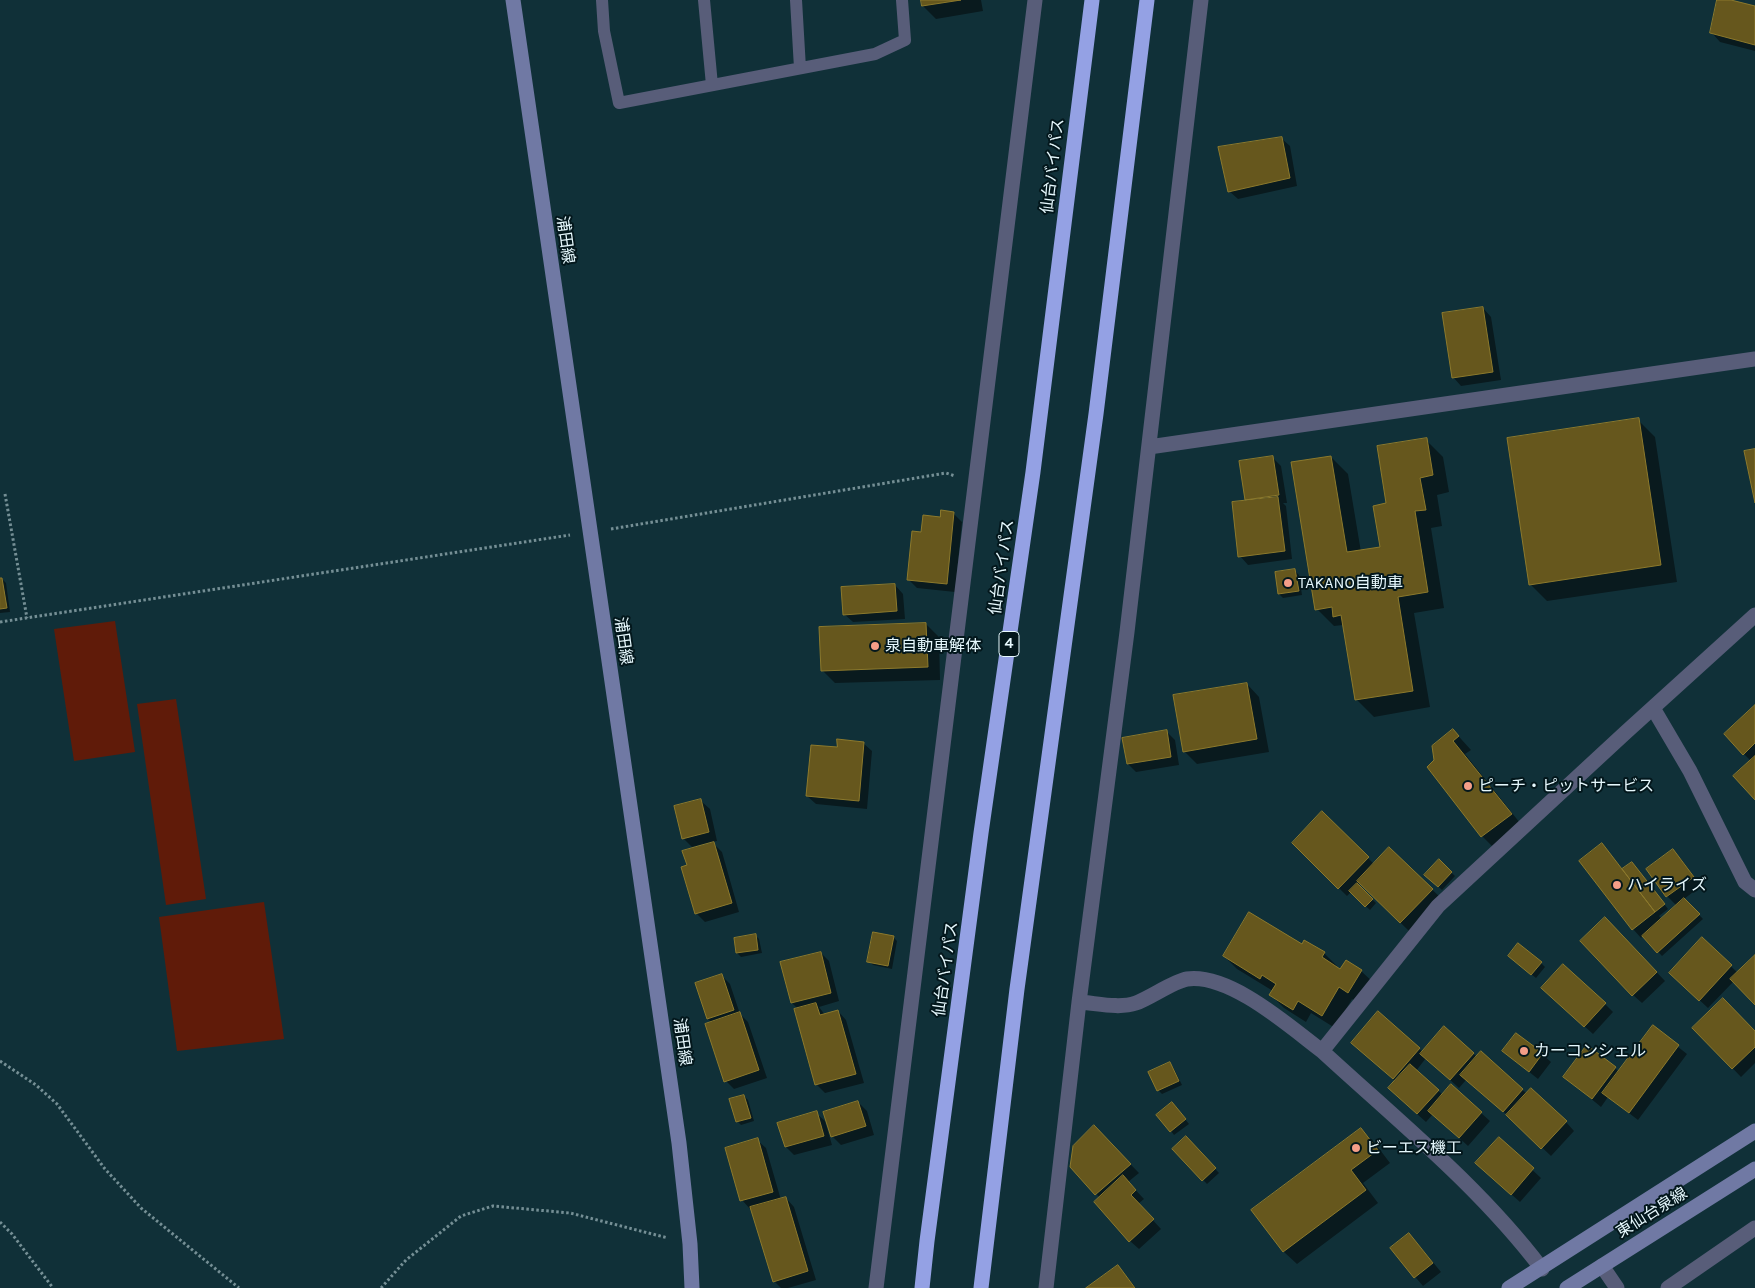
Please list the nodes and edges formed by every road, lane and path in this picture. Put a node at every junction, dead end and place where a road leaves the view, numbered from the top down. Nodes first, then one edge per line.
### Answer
1 (513, 0) edge
2 (602, 0) edge
3 (704, 0) edge
4 (796, 0) edge
5 (902, 0) edge
6 (1035, 0) edge
7 (1092, 0) edge
8 (1147, 0) edge
9 (1201, 0) edge
10 (800, 68) junction
11 (712, 85) junction
12 (1755, 360) edge
13 (1149, 447) junction
14 (977, 483) junction
15 (5, 494) dead end
16 (590, 532) junction
17 (1755, 615) edge
18 (27, 618) junction
19 (0, 622) edge
20 (1653, 708) junction
21 (1755, 890) edge
22 (1079, 1002) junction
23 (1322, 1051) junction
24 (0, 1061) edge
25 (1755, 1132) edge
26 (1755, 1169) edge
27 (0, 1222) edge
28 (1755, 1228) edge
29 (690, 1244) junction
30 (1602, 1266) junction
31 (1542, 1269) junction
32 (53, 1288) edge
33 (239, 1288) edge
34 (381, 1288) edge
35 (692, 1288) edge
36 (876, 1288) edge
37 (922, 1288) edge
38 (981, 1288) edge
39 (1046, 1288) edge
40 (1509, 1288) edge
41 (1567, 1288) edge
42 (1618, 1288) edge
43 (1668, 1288) edge

1 - 16 street, 浦田線
2 - 11 lane
3 - 11 lane
4 - 10 lane
5 - 10 lane
6 - 14 street
7 - 37 highway, 仙台バイパス / 4
8 - 38 highway
9 - 13 street
10 - 11 lane
12 - 13 street
13 - 22 street
14 - 16 path
14 - 36 street
15 - 18 path
16 - 18 path
16 - 29 street, 浦田線
17 - 20 street
18 - 19 path
20 - 21 street
20 - 23 street
22 - 23 street
22 - 39 street
23 - 31 street
24 - 33 path
25 - 31 street
26 - 30 street, 東仙台泉線
27 - 32 path
28 - 43 street
29 - 34 path
29 - 35 street, 浦田線
30 - 41 street, 東仙台泉線
30 - 42 street
31 - 40 street

